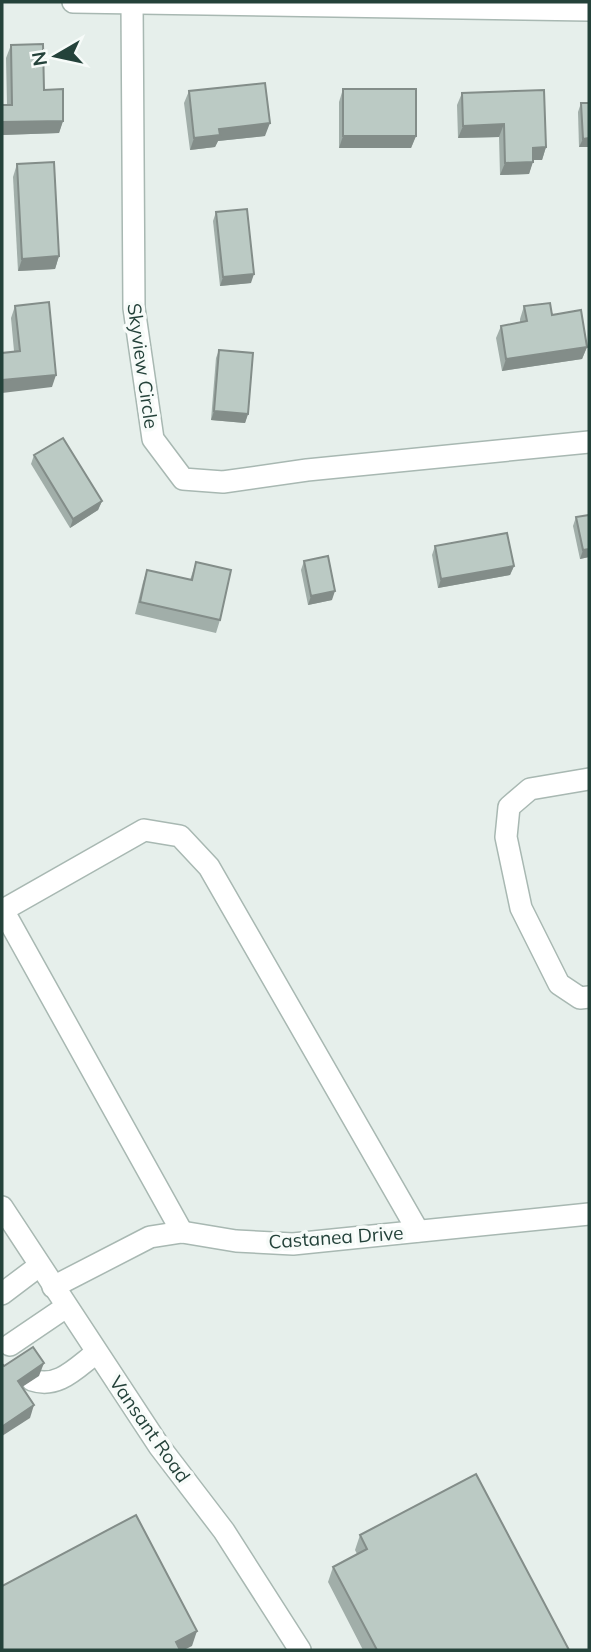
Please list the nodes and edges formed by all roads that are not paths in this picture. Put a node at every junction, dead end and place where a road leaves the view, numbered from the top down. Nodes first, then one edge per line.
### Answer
1 (73, 2) edge
2 (132, 2) edge
3 (589, 10) edge
4 (589, 442) edge
5 (589, 779) edge
6 (2, 908) edge
7 (589, 997) edge
8 (589, 1214) edge
9 (4, 1215) edge
10 (418, 1231) junction
11 (182, 1232) junction
12 (39, 1266) junction
13 (53, 1287) junction
14 (2, 1294) edge
15 (66, 1307) junction
16 (11, 1347) edge
17 (96, 1353) junction
18 (39, 1383) edge
19 (300, 1650) edge

1 - 2 street
2 - 3 street
2 - 4 street, Skyview Circle
5 - 7 street
6 - 10 street
6 - 11 street
8 - 10 street, Castanea Drive
9 - 12 street, Vansant Road
10 - 11 street, Castanea Drive
11 - 13 street, Castanea Drive
12 - 13 street, Vansant Road
12 - 14 street
13 - 15 street, Vansant Road
15 - 16 street
15 - 17 street, Vansant Road
17 - 18 street
17 - 19 street, Vansant Road

